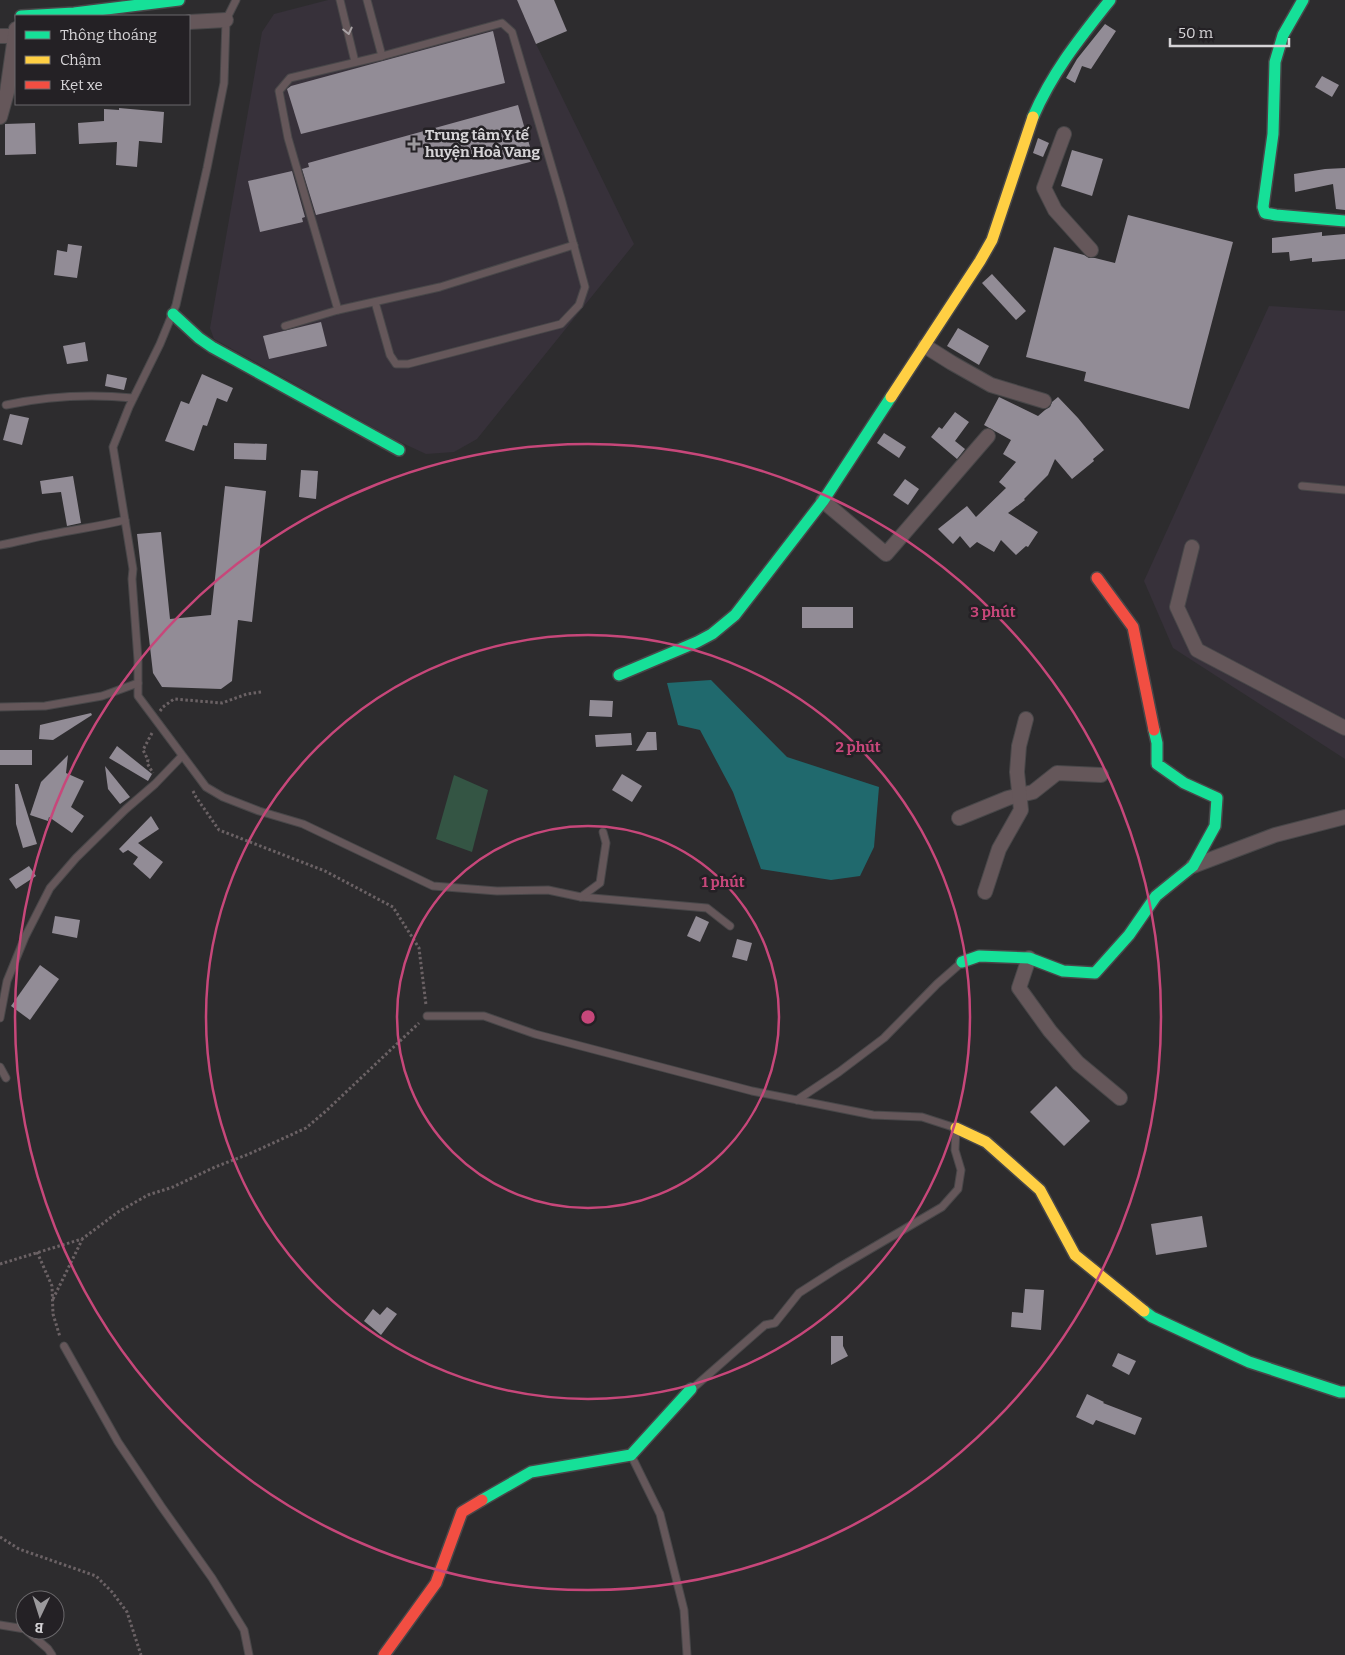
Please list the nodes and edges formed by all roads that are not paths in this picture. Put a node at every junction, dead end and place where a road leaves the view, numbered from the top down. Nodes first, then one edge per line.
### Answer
1 (179, 0) edge
2 (236, 0) edge
3 (340, 0) edge
4 (367, 0) edge
5 (1110, 0) edge
6 (1303, 0) edge
7 (57, 15) edge
8 (226, 20) junction
9 (190, 22) edge
10 (0, 36) edge
11 (15, 36) edge
12 (15, 42) edge
13 (382, 56) junction
14 (355, 62) junction
15 (0, 117) edge
16 (1064, 134) dead end
17 (1345, 221) edge
18 (574, 245) junction
19 (1091, 250) dead end
20 (375, 302) junction
21 (338, 310) junction
22 (173, 314) junction
23 (285, 326) dead end
24 (925, 346) junction
25 (133, 398) junction
26 (1044, 401) dead end
27 (6, 405) dead end
28 (988, 436) dead end
29 (399, 450) dead end
30 (1302, 486) dead end
31 (1345, 490) edge
32 (823, 501) junction
33 (125, 520) junction
34 (0, 545) edge
35 (1192, 547) dead end
36 (1097, 578) dead end
37 (619, 675) dead end
38 (138, 683) junction
39 (0, 708) edge
40 (1026, 719) dead end
41 (1345, 728) edge
42 (182, 756) junction
43 (1101, 775) dead end
44 (1019, 796) junction
45 (1345, 817) edge
46 (960, 818) dead end
47 (603, 832) dead end
48 (1193, 866) junction
49 (985, 892) dead end
50 (581, 897) junction
51 (730, 926) dead end
52 (1028, 958) junction
53 (962, 962) joint
54 (427, 1016) road end
55 (0, 1018) edge
56 (0, 1067) edge
57 (6, 1078) dead end
58 (1120, 1098) dead end
59 (797, 1100) junction
60 (956, 1128) junction
61 (64, 1346) road end
62 (691, 1389) joint
63 (1345, 1392) edge
64 (631, 1455) junction
65 (0, 1625) edge
66 (15, 1628) edge
67 (38, 1640) edge
68 (52, 1655) edge
69 (249, 1655) edge
70 (384, 1655) edge
71 (687, 1655) edge

1 - 7 main road
2 - 8 lane
3 -> 14 lane
4 - 13 lane
5 - 24 main road
6 - 17 main road
8 - 9 street
8 - 22 lane
10 - 11 street
12 - 15 street
13 - 14 lane
13 - 18 lane
14 - 21 lane
16 - 19 street
18 - 20 lane
18 - 20 lane
20 - 21 lane
21 - 23 lane
22 - 25 lane
22 - 29 main road
24 - 26 street
24 - 32 main road
25 - 27 lane
25 - 33 lane
28 - 32 street
30 - 31 lane
32 - 37 main road
33 - 34 lane
33 - 38 lane
35 - 41 street
36 - 48 main road
38 - 39 lane
38 - 42 lane
40 - 44 street
42 - 50 lane
42 - 55 lane
43 - 44 street
44 - 46 street
44 - 49 street
45 - 48 street
47 - 50 lane
48 - 52 main road
50 - 51 lane
52 - 53 main road
52 - 58 street
53 - 59 lane
54 - 59 lane
56 - 57 lane
59 - 60 lane
60 - 62 lane
60 - 63 main road
61 - 69 lane
62 - 64 main road
64 - 70 main road
64 - 71 lane
65 - 66 lane
67 - 68 lane

